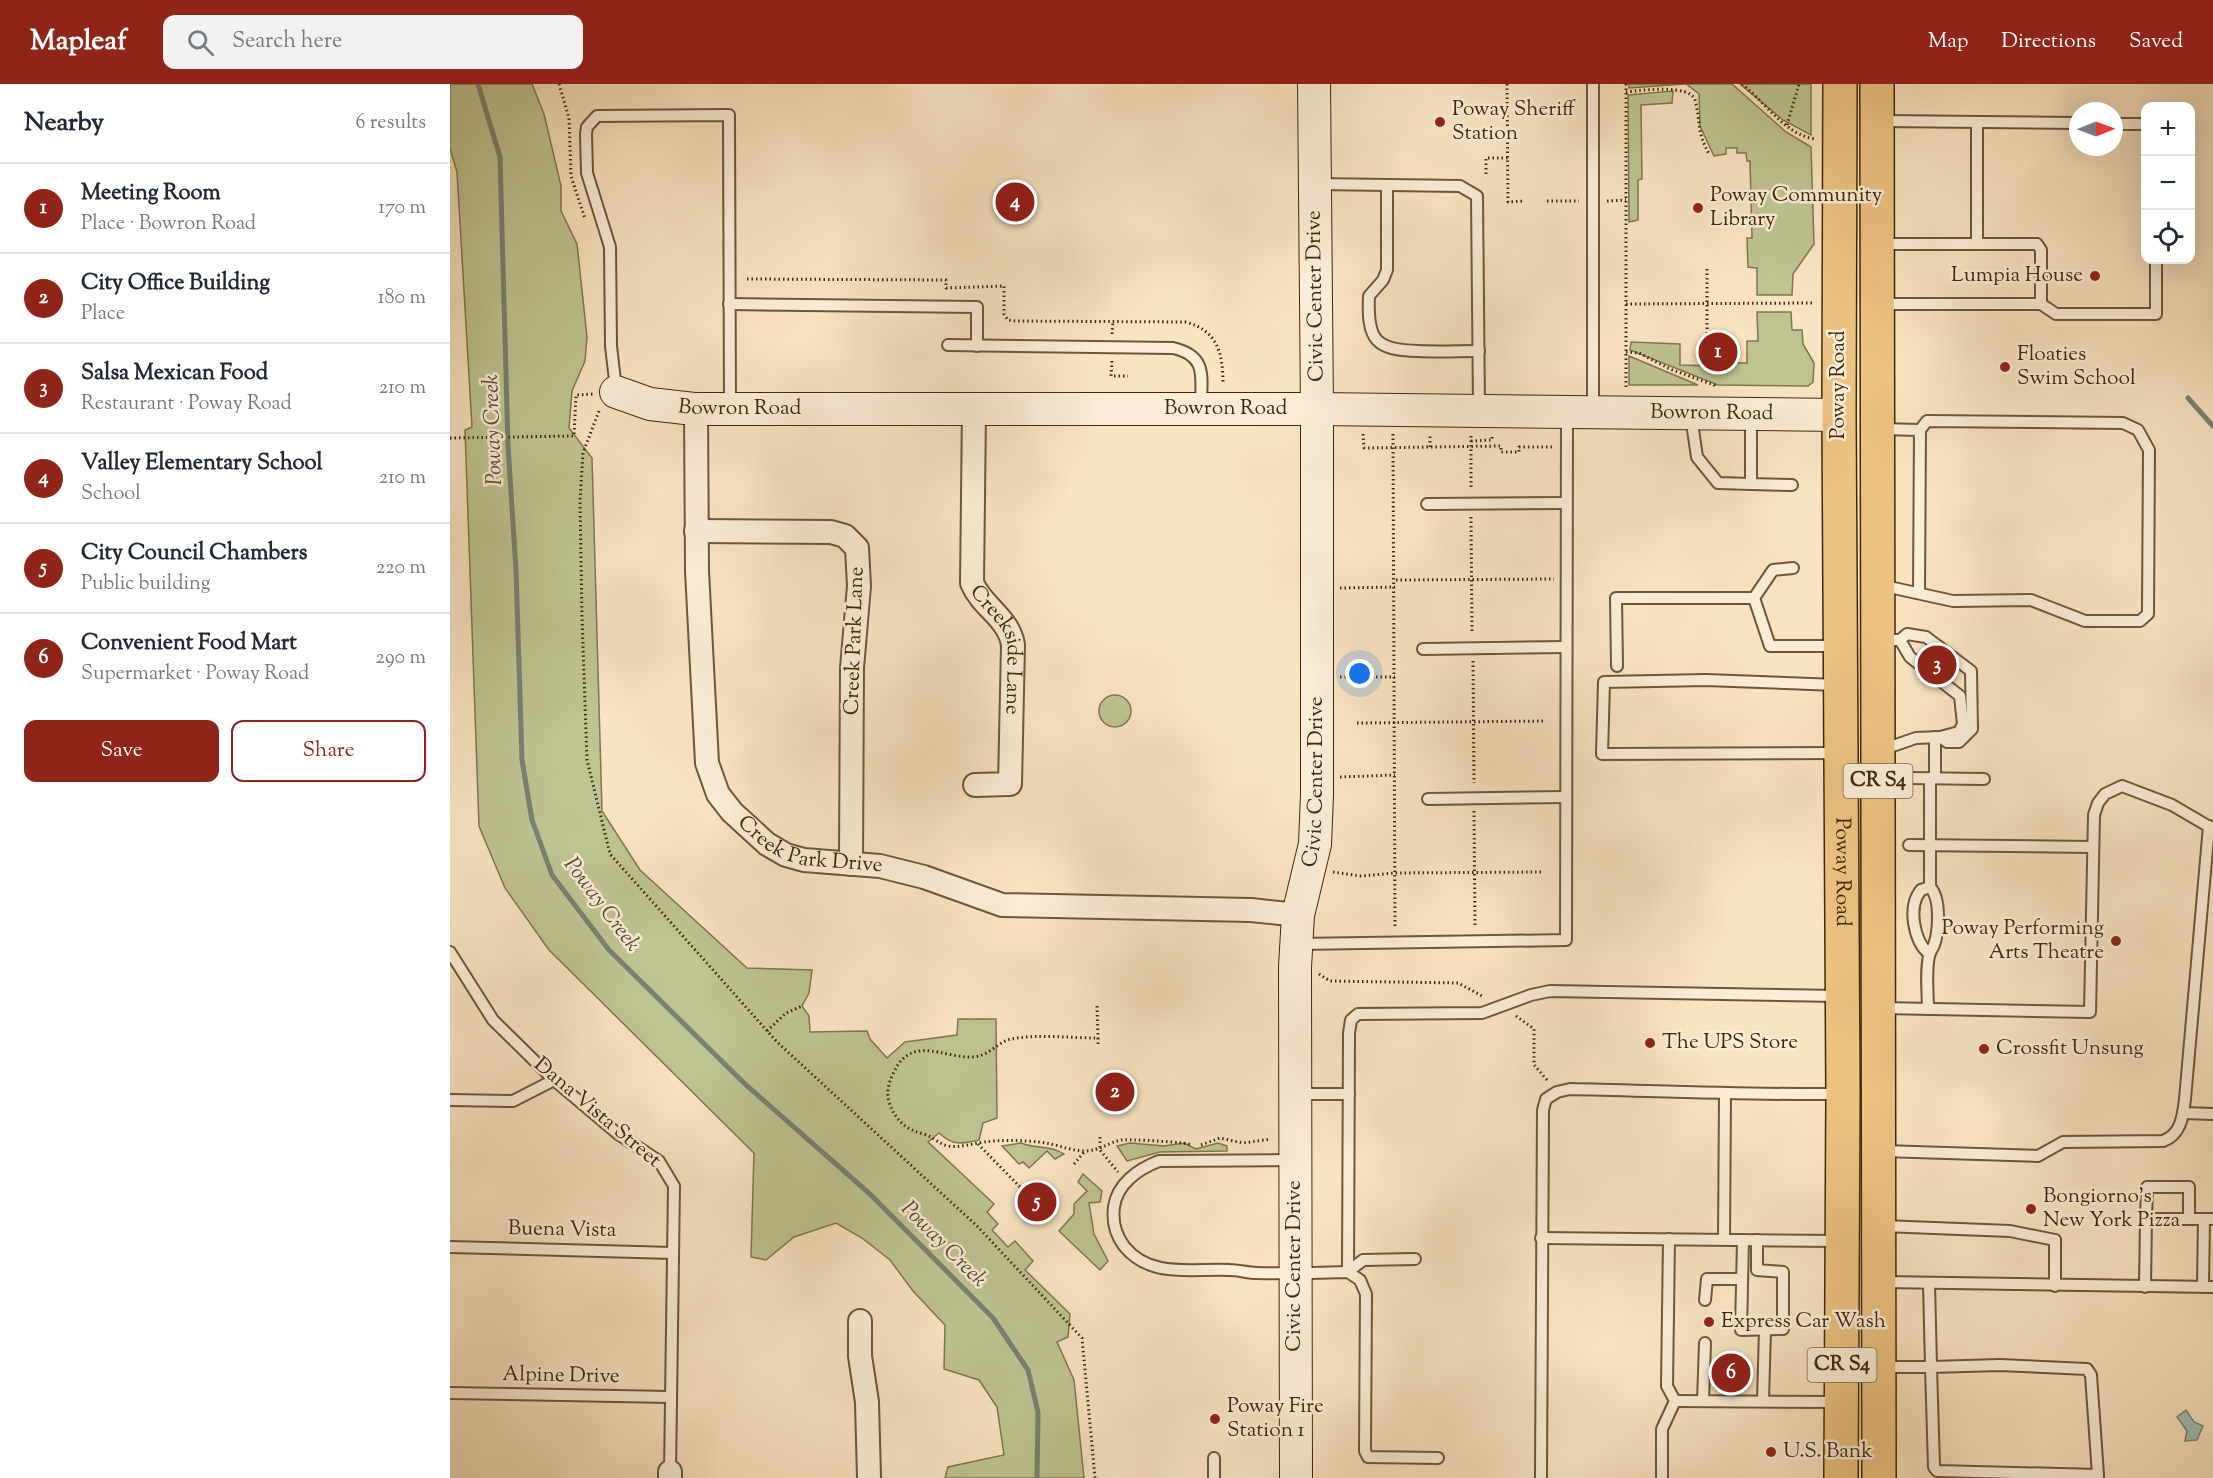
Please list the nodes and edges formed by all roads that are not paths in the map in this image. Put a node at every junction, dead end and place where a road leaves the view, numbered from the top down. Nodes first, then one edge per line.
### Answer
1 (1314, 84) edge
2 (1593, 84) edge
3 (1840, 84) edge
4 (1877, 84) edge
5 (1877, 121) junction
6 (1977, 122) junction
7 (2069, 123) edge
8 (2123, 124) edge
9 (2141, 124) edge
10 (1831, 134) junction
11 (1315, 184) junction
12 (1387, 185) junction
13 (1977, 243) junction
14 (1877, 244) junction
15 (2156, 264) edge
16 (729, 304) junction
17 (1877, 304) junction
18 (2041, 304) junction
19 (948, 345) dead end
20 (977, 346) junction
21 (1479, 351) junction
22 (1212, 399) junction
23 (608, 401) joint
24 (696, 408) junction
25 (730, 409) junction
26 (1317, 409) junction
27 (974, 410) junction
28 (1580, 413) junction
29 (1690, 415) junction
30 (1751, 415) junction
31 (1839, 415) junction
32 (1877, 429) junction
33 (1478, 430) junction
34 (1920, 430) junction
35 (1751, 484) junction
36 (1792, 485) dead end
37 (1839, 485) junction
38 (1566, 503) junction
39 (1427, 504) dead end
40 (696, 531) junction
41 (1877, 544) junction
42 (1793, 568) dead end
43 (1877, 589) junction
44 (1920, 593) junction
45 (1754, 598) junction
46 (1889, 640) junction
47 (1566, 647) junction
48 (1424, 649) dead end
49 (1617, 666) dead end
50 (1840, 668) junction
51 (1937, 737) junction
52 (1878, 751) junction
53 (1841, 753) junction
54 (1908, 778) dead end
55 (1933, 778) junction
56 (1984, 779) dead end
57 (975, 784) dead end
58 (1566, 797) junction
59 (1428, 799) dead end
60 (2211, 827) edge
61 (1893, 845) junction
62 (1930, 845) junction
63 (2092, 847) junction
64 (1841, 850) junction
65 (851, 864) junction
66 (1930, 887) junction
67 (1297, 930) junction
68 (450, 952) edge
69 (1929, 954) junction
70 (1841, 996) junction
71 (1878, 1008) junction
72 (1928, 1009) junction
73 (1842, 1038) junction
74 (554, 1080) junction
75 (1294, 1094) junction
76 (1349, 1094) junction
77 (1843, 1094) junction
78 (1725, 1095) junction
79 (450, 1100) edge
80 (2183, 1113) junction
81 (2213, 1114) edge
82 (1879, 1151) junction
83 (1294, 1160) junction
84 (2189, 1219) junction
85 (2208, 1219) edge
86 (2146, 1220) junction
87 (1880, 1226) junction
88 (1541, 1238) junction
89 (1668, 1239) junction
90 (1724, 1239) junction
91 (1743, 1240) junction
92 (1757, 1240) junction
93 (1842, 1241) junction
94 (450, 1247) edge
95 (674, 1253) junction
96 (1414, 1258) dead end
97 (1348, 1272) junction
98 (1294, 1274) junction
99 (1742, 1279) junction
100 (1880, 1282) junction
101 (1929, 1283) junction
102 (2055, 1287) junction
103 (2145, 1287) junction
104 (2208, 1287) edge
105 (1705, 1300) dead end
106 (860, 1320) dead end
107 (1764, 1329) junction
108 (1705, 1343) dead end
109 (1879, 1367) junction
110 (1930, 1367) junction
111 (450, 1393) edge
112 (670, 1397) junction
113 (1675, 1401) junction
114 (1703, 1401) junction
115 (1763, 1401) junction
116 (1842, 1402) junction
117 (1214, 1458) dead end
118 (1438, 1458) dead end
119 (670, 1475) edge
120 (2098, 1476) edge
121 (869, 1478) edge
122 (1214, 1478) edge
123 (1296, 1478) edge
124 (1541, 1478) edge
125 (1662, 1478) edge
126 (1841, 1478) edge
127 (1879, 1478) edge

1 - 11 street, Civic Center Drive
2 - 28 lane
3 - 10 main road, Poway Road / CR S4
4 - 5 main road, Poway Road / CR S4
5 - 6 lane
5 - 14 main road, Poway Road / CR S4
6 - 7 lane
6 - 13 lane
8 - 9 lane
10 - 14 main road
10 - 31 main road, Poway Road / CR S4
11 - 12 lane
11 - 26 street, Civic Center Drive
12 - 21 lane
12 - 21 lane
13 - 14 lane
13 - 18 lane
14 - 17 main road, Poway Road / CR S4
15 - 18 lane
16 - 20 lane
16 - 23 lane
16 - 25 lane
17 - 18 lane
17 - 32 main road, Poway Road / CR S4
19 - 20 lane
20 - 22 lane
21 - 33 lane
22 - 26 street, Bowron Road
22 - 27 street, Bowron Road
23 - 24 street, Bowron Road
24 - 25 street, Bowron Road
24 - 40 street, Creek Park Drive
25 - 27 street, Bowron Road
26 - 33 street, Bowron Road
26 - 67 street, Civic Center Drive
27 - 57 street, Creekside Lane
28 - 29 street, Bowron Road
28 - 33 street, Bowron Road
28 - 38 lane
29 - 30 street, Bowron Road
29 - 35 lane
30 - 31 street, Bowron Road
30 - 35 lane
31 - 37 main road, Poway Road / CR S4
31 - 41 main road
32 - 34 lane
32 - 41 main road, Poway Road / CR S4
34 - 44 lane
34 - 44 lane
35 - 36 lane
37 - 43 main road
37 - 50 main road, Poway Road / CR S4
38 - 39 lane
38 - 47 lane
40 - 65 street, Creek Park Drive
40 - 65 street, Creek Park Lane
41 - 43 main road, Poway Road / CR S4
42 - 45 lane
43 - 44 lane
43 - 46 main road, Poway Road / CR S4
45 - 49 lane
45 - 50 lane
46 - 51 lane
46 - 51 lane
46 - 52 main road, Poway Road / CR S4
47 - 48 lane
47 - 58 lane
50 - 53 main road, Poway Road / CR S4
50 - 53 lane
50 - 61 main road
51 - 52 lane
51 - 55 lane
52 - 61 main road, Poway Road / CR S4
53 - 64 main road, Poway Road / CR S4
54 - 55 lane
55 - 56 lane
55 - 62 lane
58 - 59 lane
58 - 67 lane
60 - 63 lane
60 - 80 lane
61 - 62 lane
61 - 71 main road, Poway Road / CR S4
62 - 63 lane
62 - 66 lane
63 - 72 lane
64 - 70 main road, Poway Road / CR S4
64 - 71 main road
65 - 67 street, Creek Park Drive
66 - 69 lane
66 - 69 lane
67 - 75 street, Civic Center Drive
68 - 74 lane, Dana Vista Street
69 - 72 lane
70 - 73 main road, Poway Road / CR S4
70 - 76 lane
71 - 72 lane
71 - 82 main road, Poway Road / CR S4
73 - 77 main road, Poway Road / CR S4
73 - 87 main road
74 - 79 lane
74 - 95 lane, Dana Vista Street
75 - 76 lane
75 - 83 street, Civic Center Drive
76 - 97 lane
77 - 78 lane
77 - 93 main road, Poway Road / CR S4
78 - 88 lane
78 - 90 lane
80 - 81 lane
80 - 82 lane
82 - 87 main road, Poway Road / CR S4
83 - 98 street, Civic Center Drive
83 - 98 lane
84 - 85 lane
84 - 86 lane
84 - 86 lane
85 - 104 lane
86 - 103 lane
87 - 100 main road, Poway Road / CR S4
87 - 102 lane
88 - 89 lane
88 - 124 lane
89 - 90 lane
89 - 113 lane
90 - 91 lane
91 - 92 lane
91 - 99 lane
92 - 93 lane
92 - 107 lane
93 - 116 main road, Poway Road / CR S4
94 - 95 lane, Buena Vista
95 - 112 lane, Dana Vista Street
96 - 97 lane
97 - 98 lane
97 - 118 lane
98 - 123 street, Civic Center Drive
99 - 105 lane
99 - 107 lane
100 - 101 lane
100 - 109 main road, Poway Road / CR S4
101 - 102 lane
101 - 110 lane
102 - 103 lane
103 - 104 lane
106 - 121 street
107 - 115 lane
108 - 114 lane
109 - 110 lane
109 - 127 main road, Poway Road / CR S4
110 - 120 lane
110 - 120 lane
111 - 112 lane, Alpine Drive
112 - 119 lane, Dana Vista Street
113 - 114 lane
113 - 125 lane
114 - 115 lane
115 - 116 lane
116 - 126 main road, Poway Road / CR S4
117 - 122 lane

